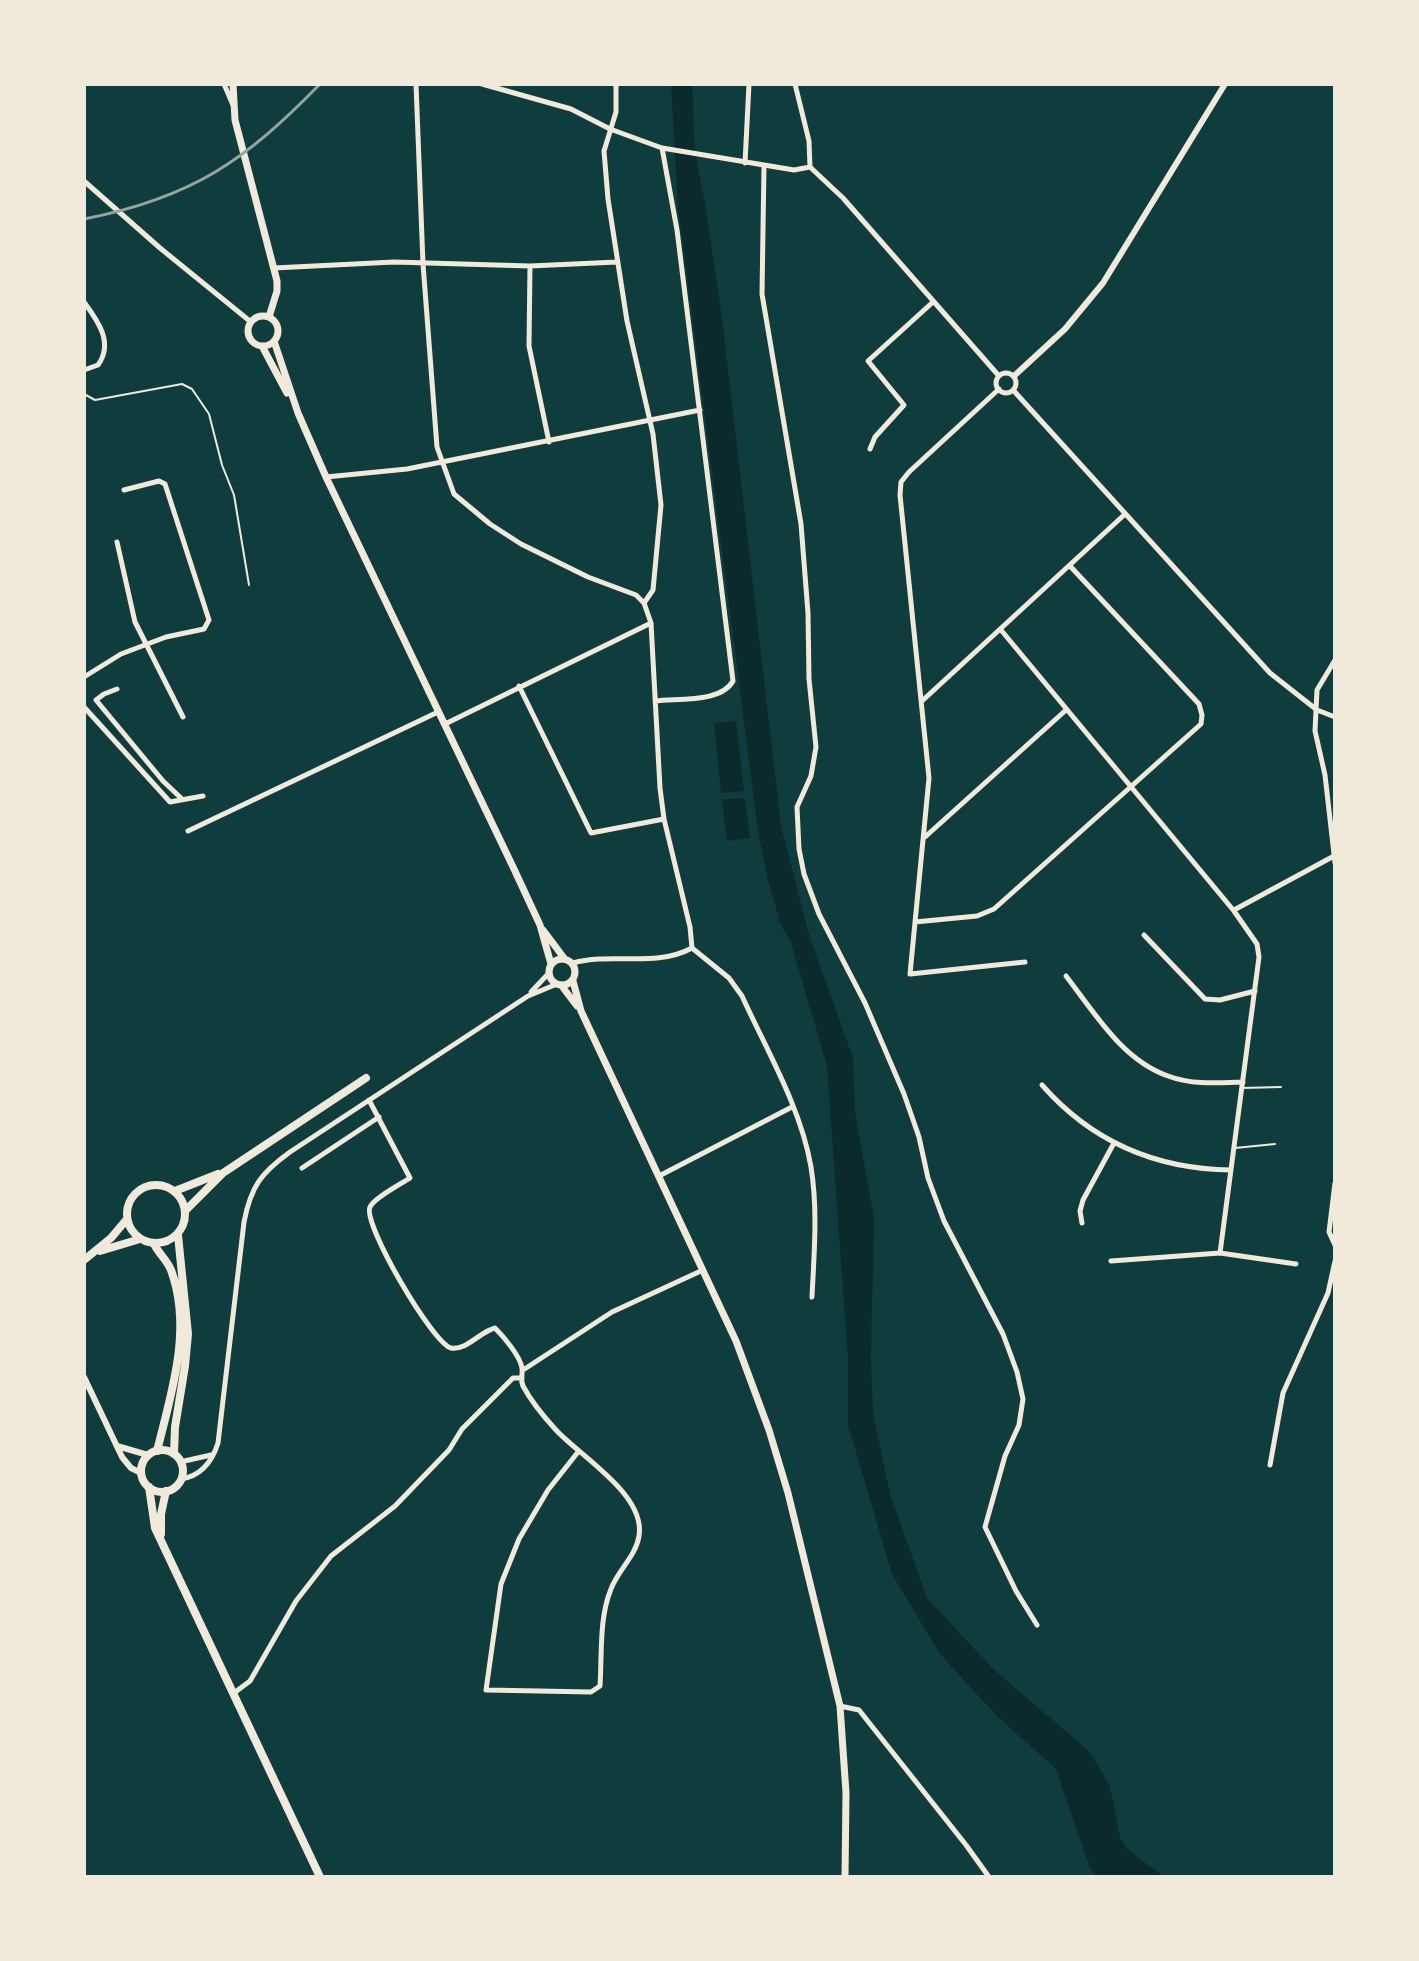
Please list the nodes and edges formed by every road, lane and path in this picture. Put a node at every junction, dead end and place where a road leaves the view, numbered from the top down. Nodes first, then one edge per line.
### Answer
1 (224, 84) edge
2 (233, 84) edge
3 (416, 84) edge
4 (482, 84) edge
5 (616, 84) edge
6 (749, 84) edge
7 (795, 84) edge
8 (1225, 84) edge
9 (233, 106) junction
10 (610, 129) junction
11 (664, 148) junction
12 (745, 163) junction
13 (764, 166) junction
14 (810, 167) junction
15 (84, 181) edge
16 (617, 262) junction
17 (423, 264) junction
18 (530, 266) junction
19 (274, 268) junction
20 (84, 302) edge
21 (933, 302) junction
22 (269, 317) junction
23 (251, 322) junction
24 (274, 341) junction
25 (262, 346) junction
26 (84, 370) edge
27 (999, 376) junction
28 (1014, 376) junction
29 (999, 389) junction
30 (1013, 390) junction
31 (84, 394) edge
32 (700, 410) junction
33 (298, 413) junction
34 (649, 419) junction
35 (549, 442) junction
36 (870, 449) dead end
37 (440, 462) junction
38 (326, 477) junction
39 (124, 490) dead end
40 (1124, 515) junction
41 (117, 542) dead end
42 (1070, 566) junction
43 (249, 585) dead end
44 (644, 603) junction
45 (651, 623) junction
46 (1001, 630) junction
47 (146, 645) junction
48 (1335, 660) edge
49 (84, 677) edge
50 (519, 686) junction
51 (117, 689) dead end
52 (655, 701) junction
53 (922, 702) junction
54 (100, 706) junction
55 (84, 707) edge
56 (1066, 710) junction
57 (1317, 710) junction
58 (439, 711) junction
59 (91, 715) junction
60 (183, 717) dead end
61 (1335, 717) edge
62 (445, 724) junction
63 (156, 773) junction
64 (149, 779) junction
65 (1132, 788) junction
66 (203, 796) dead end
67 (182, 800) junction
68 (664, 819) junction
69 (188, 831) dead end
70 (924, 838) junction
71 (1334, 858) edge
72 (1234, 911) junction
73 (915, 922) junction
74 (540, 925) junction
75 (1144, 935) dead end
76 (692, 948) junction
77 (564, 958) junction
78 (1025, 962) dead end
79 (573, 963) junction
80 (551, 964) junction
81 (549, 973) junction
82 (1066, 976) dead end
83 (573, 981) junction
84 (559, 985) junction
85 (1255, 991) junction
86 (528, 996) junction
87 (581, 1011) junction
88 (366, 1078) dead end
89 (1042, 1085) dead end
90 (1242, 1085) junction
91 (1281, 1087) dead end
92 (369, 1100) junction
93 (792, 1107) junction
94 (379, 1117) junction
95 (1114, 1143) junction
96 (1275, 1144) dead end
97 (1234, 1148) junction
98 (302, 1168) dead end
99 (1231, 1170) junction
100 (223, 1173) junction
101 (659, 1176) junction
102 (1335, 1183) edge
103 (175, 1191) junction
104 (186, 1210) junction
105 (127, 1219) junction
106 (1082, 1223) dead end
107 (178, 1235) junction
108 (140, 1239) junction
109 (154, 1244) junction
110 (1335, 1245) edge
111 (95, 1253) junction
112 (1220, 1253) junction
113 (84, 1260) edge
114 (1111, 1261) dead end
115 (1335, 1261) edge
116 (1296, 1264) dead end
117 (703, 1270) junction
118 (812, 1297) dead end
119 (523, 1370) junction
120 (84, 1377) edge
121 (521, 1378) junction
122 (117, 1445) junction
123 (578, 1452) junction
124 (152, 1453) junction
125 (174, 1454) junction
126 (212, 1455) junction
127 (180, 1462) junction
128 (1270, 1465) dead end
129 (141, 1473) junction
130 (181, 1479) junction
131 (149, 1487) junction
132 (166, 1491) junction
133 (161, 1539) junction
134 (1037, 1625) dead end
135 (234, 1693) junction
136 (840, 1706) junction
137 (320, 1877) edge
138 (845, 1877) edge
139 (989, 1877) edge

1 - 9 street
2 - 9 main road
3 - 17 street
4 - 10 street
5 - 10 street
6 - 12 street
7 - 14 street
8 - 28 street
9 - 19 main road
10 - 11 street
10 - 16 street
11 - 12 street
11 - 32 street
12 - 13 street
13 - 14 street
13 - 134 street
14 - 21 street
15 - 23 street
16 - 18 street
16 - 34 street
17 - 18 street
17 - 19 street
17 - 37 street
18 - 35 street
19 - 22 main road
20 - 26 street
21 - 27 street
21 - 36 street
22 - 23 main road
22 - 24 main road
23 - 25 main road
24 - 25 main road
24 - 33 main road
25 - 33 main road
27 - 28 street
27 - 29 street
28 - 30 street
29 - 30 street
29 - 53 street
30 - 40 street
31 - 43 lane
32 - 34 street
32 - 52 street
33 - 38 main road
34 - 35 street
34 - 44 street
35 - 37 street
37 - 38 street
37 - 44 street
38 - 58 main road
39 - 47 street
40 - 42 street
40 - 57 street
41 - 47 street
42 - 46 street
42 - 65 street
44 - 45 street
45 - 50 street
45 - 52 street
46 - 53 street
46 - 56 street
47 - 49 street
47 - 60 street
48 - 57 street
50 - 62 street
50 - 68 street
51 - 54 street
52 - 68 street
53 - 70 street
54 - 59 street
54 - 63 street
55 - 59 street
56 - 65 street
56 - 70 street
57 - 61 street
57 - 71 street
58 - 62 main road
58 - 69 street
59 - 64 street
62 - 74 main road
63 - 64 street
63 - 67 street
64 - 67 street
65 - 72 street
65 - 73 street
66 - 67 street
68 - 76 street
70 - 73 street
71 - 72 street
72 - 85 street
73 - 78 street
74 - 77 main road
74 - 80 main road
75 - 85 street
76 - 79 street
76 - 93 street
77 - 79 main road
77 - 80 main road
79 - 83 main road
80 - 81 main road
81 - 84 main road
81 - 86 street
82 - 90 street
83 - 84 main road
83 - 87 main road
84 - 86 street
84 - 87 main road
85 - 90 street
86 - 92 street
87 - 101 main road
88 - 100 main road
89 - 95 street
90 - 91 lane
90 - 97 street
92 - 94 street
92 - 126 street
93 - 101 street
93 - 118 street
94 - 98 street
94 - 119 street
95 - 99 street
95 - 106 street
96 - 97 lane
97 - 99 street
99 - 112 street
100 - 103 main road
100 - 104 main road
101 - 117 main road
102 - 110 street
103 - 104 main road
103 - 105 main road
104 - 107 main road
105 - 108 main road
105 - 111 main road
107 - 109 main road
107 - 125 main road
108 - 109 main road
108 - 111 main road
109 - 124 main road
111 - 113 main road
112 - 114 street
112 - 116 street
115 - 128 street
117 - 119 street
117 - 136 main road
119 - 121 street
120 - 122 street
121 - 123 street
121 - 135 street
122 - 124 street
122 - 129 street
123 - 123 street
124 - 125 main road
124 - 129 main road
125 - 127 main road
126 - 127 street
126 - 130 street
127 - 130 main road
129 - 131 main road
130 - 132 main road
131 - 132 main road
131 - 133 main road
132 - 133 main road
133 - 135 main road
135 - 137 main road
136 - 138 main road
136 - 139 street

